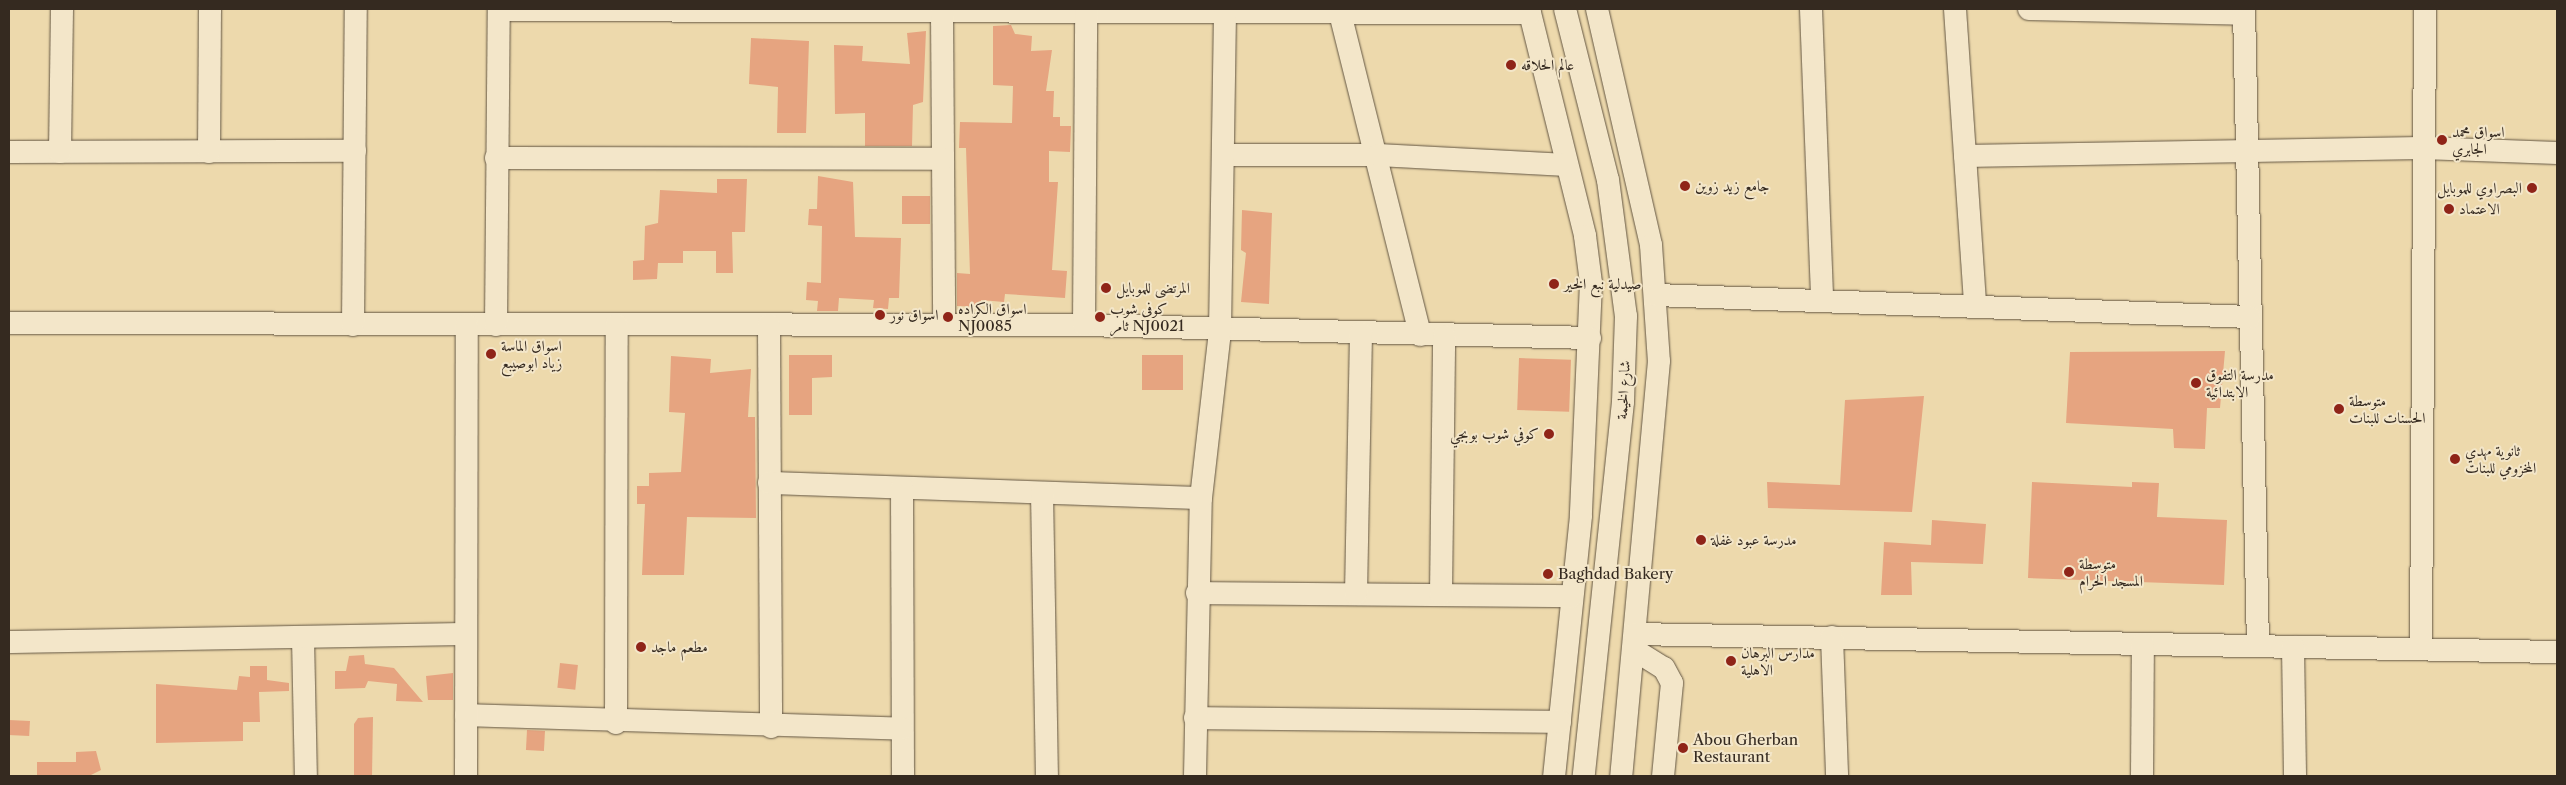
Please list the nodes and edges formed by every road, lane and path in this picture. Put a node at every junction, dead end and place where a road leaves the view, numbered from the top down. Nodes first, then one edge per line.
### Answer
1 (62, 9) edge
2 (210, 9) edge
3 (356, 9) edge
4 (1566, 9) edge
5 (1597, 9) edge
6 (1811, 9) edge
7 (1955, 9) edge
8 (2029, 9) edge
9 (2424, 9) edge
10 (499, 10) edge
11 (657, 10) edge
12 (793, 10) edge
13 (1086, 10) edge
14 (1339, 11) edge
15 (1529, 11) edge
16 (2244, 11) edge
17 (942, 12) junction
18 (1225, 13) junction
19 (2421, 148) junction
20 (9, 152) edge
21 (60, 152) junction
22 (209, 152) junction
23 (355, 152) junction
24 (2557, 153) edge
25 (2247, 154) junction
26 (1223, 155) junction
27 (1378, 156) junction
28 (1965, 156) junction
29 (496, 158) junction
30 (944, 159) junction
31 (1568, 165) junction
32 (1656, 295) junction
33 (1822, 300) junction
34 (1975, 305) junction
35 (2250, 317) junction
36 (9, 323) edge
37 (352, 325) junction
38 (467, 325) junction
39 (496, 325) junction
40 (617, 325) junction
41 (769, 325) junction
42 (944, 325) junction
43 (1084, 325) junction
44 (1220, 331) junction
45 (1361, 333) junction
46 (1420, 335) junction
47 (1444, 336) junction
48 (1590, 338) junction
49 (768, 483) junction
50 (902, 488) junction
51 (1042, 493) junction
52 (1201, 498) junction
53 (1582, 516) junction
54 (1611, 520) junction
55 (1196, 593) junction
56 (1356, 594) junction
57 (1441, 594) junction
58 (1572, 596) junction
59 (466, 634) junction
60 (303, 638) junction
61 (1832, 638) junction
62 (1634, 641) junction
63 (9, 642) edge
64 (2143, 644) junction
65 (2258, 646) junction
66 (2293, 647) junction
67 (2422, 649) junction
68 (2557, 652) edge
69 (1594, 688) junction
70 (1628, 710) junction
71 (466, 716) junction
72 (1195, 718) junction
73 (1560, 722) junction
74 (616, 723) junction
75 (772, 727) junction
76 (902, 729) junction
77 (306, 776) edge
78 (466, 776) edge
79 (903, 776) edge
80 (1047, 776) edge
81 (1195, 776) edge
82 (1554, 776) edge
83 (1584, 776) edge
84 (1621, 776) edge
85 (1663, 776) edge
86 (1837, 776) edge
87 (2142, 776) edge
88 (2295, 776) edge

1 - 21 street
2 - 22 street
3 - 23 street
4 - 54 street, شارع الخيمة
5 - 32 street
6 - 33 street
7 - 28 street
8 - 16 street
9 - 19 street
10 - 11 street
10 - 29 street
11 - 12 street
12 - 17 street
13 - 17 street
13 - 18 street
13 - 43 street
14 - 15 street
14 - 18 street
14 - 27 street
15 - 31 street
16 - 25 street
17 - 30 street
18 - 26 street
19 - 24 street
19 - 25 street
19 - 67 street
20 - 21 street
21 - 22 street
22 - 23 street
23 - 37 street
25 - 28 street
25 - 35 street
26 - 27 street
26 - 44 street
27 - 31 street
27 - 46 street
28 - 34 street
29 - 30 street
29 - 39 street
30 - 42 street
31 - 48 street
32 - 33 street
32 - 62 street
33 - 34 street
34 - 35 street
35 - 65 street
36 - 37 street
37 - 38 street
38 - 39 street
38 - 59 street
39 - 40 street
40 - 41 street
40 - 74 street
41 - 42 street
41 - 49 street
42 - 43 street
43 - 44 street
44 - 45 street
44 - 52 street
45 - 46 street
45 - 56 street
46 - 47 street
47 - 48 street
47 - 57 street
48 - 53 street
49 - 50 street
49 - 75 street
50 - 51 street
50 - 76 street
51 - 52 street
51 - 80 street
52 - 55 street
53 - 54 street
53 - 58 street
54 - 69 street, شارع الخيمة
55 - 56 street
55 - 72 street
56 - 57 street
57 - 58 street
58 - 73 street
59 - 60 street
59 - 71 street
60 - 63 street
60 - 77 street
61 - 62 street
61 - 64 street
61 - 86 street
62 - 70 street
62 - 85 street
64 - 65 street
64 - 87 street
65 - 66 street
66 - 67 street
66 - 88 street
67 - 68 street
69 - 70 street
69 - 83 street, شارع الخيمة
70 - 84 street
71 - 74 street
71 - 78 street
72 - 73 street
72 - 81 street
73 - 82 street
74 - 75 street
75 - 76 street
76 - 79 street

